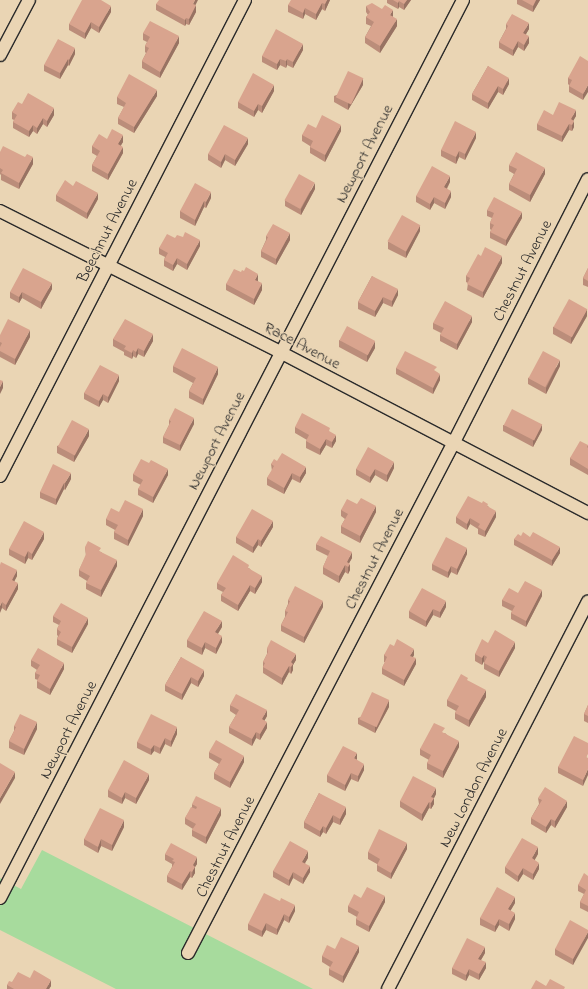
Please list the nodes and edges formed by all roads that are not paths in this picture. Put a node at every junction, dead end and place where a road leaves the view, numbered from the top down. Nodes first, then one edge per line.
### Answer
1 (29, 0) edge
2 (245, 0) edge
3 (463, 0) edge
4 (0, 55) edge
5 (588, 179) edge
6 (0, 211) edge
7 (109, 265) junction
8 (280, 352) junction
9 (453, 444) junction
10 (0, 476) edge
11 (588, 513) edge
12 (588, 602) edge
13 (0, 898) edge
14 (188, 953) dead end
15 (388, 989) edge

1 - 4 street
2 - 7 street, Beechnut Avenue
3 - 8 street, Newport Avenue
5 - 9 street, Chestnut Avenue
6 - 7 street, Race Avenue
7 - 8 street, Race Avenue
7 - 10 street, Beechnut Avenue
8 - 9 street, Race Avenue
8 - 13 street, Newport Avenue
9 - 11 street, Race Avenue
9 - 14 street, Chestnut Avenue
12 - 15 street, New London Avenue

